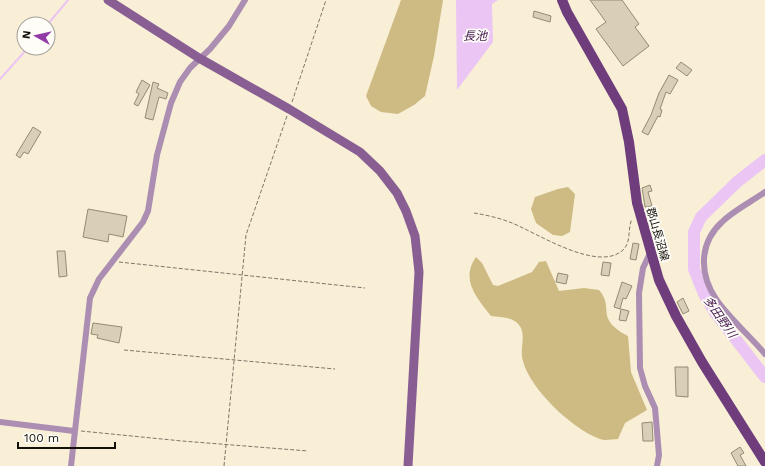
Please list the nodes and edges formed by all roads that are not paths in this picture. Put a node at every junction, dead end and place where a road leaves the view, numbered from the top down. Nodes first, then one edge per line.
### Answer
1 (108, 0) edge
2 (245, 0) edge
3 (562, 0) edge
4 (199, 58) junction
5 (765, 192) edge
6 (650, 253) junction
7 (765, 354) edge
8 (0, 422) edge
9 (74, 431) junction
10 (765, 462) edge
11 (71, 466) edge
12 (408, 466) edge
13 (657, 466) edge

1 - 4 street
2 - 4 street
3 - 6 main road, 郡山長沼線
4 - 9 street
4 - 12 street
5 - 7 street
6 - 10 main road, 郡山長沼線
6 - 13 street
8 - 9 street
9 - 11 street

